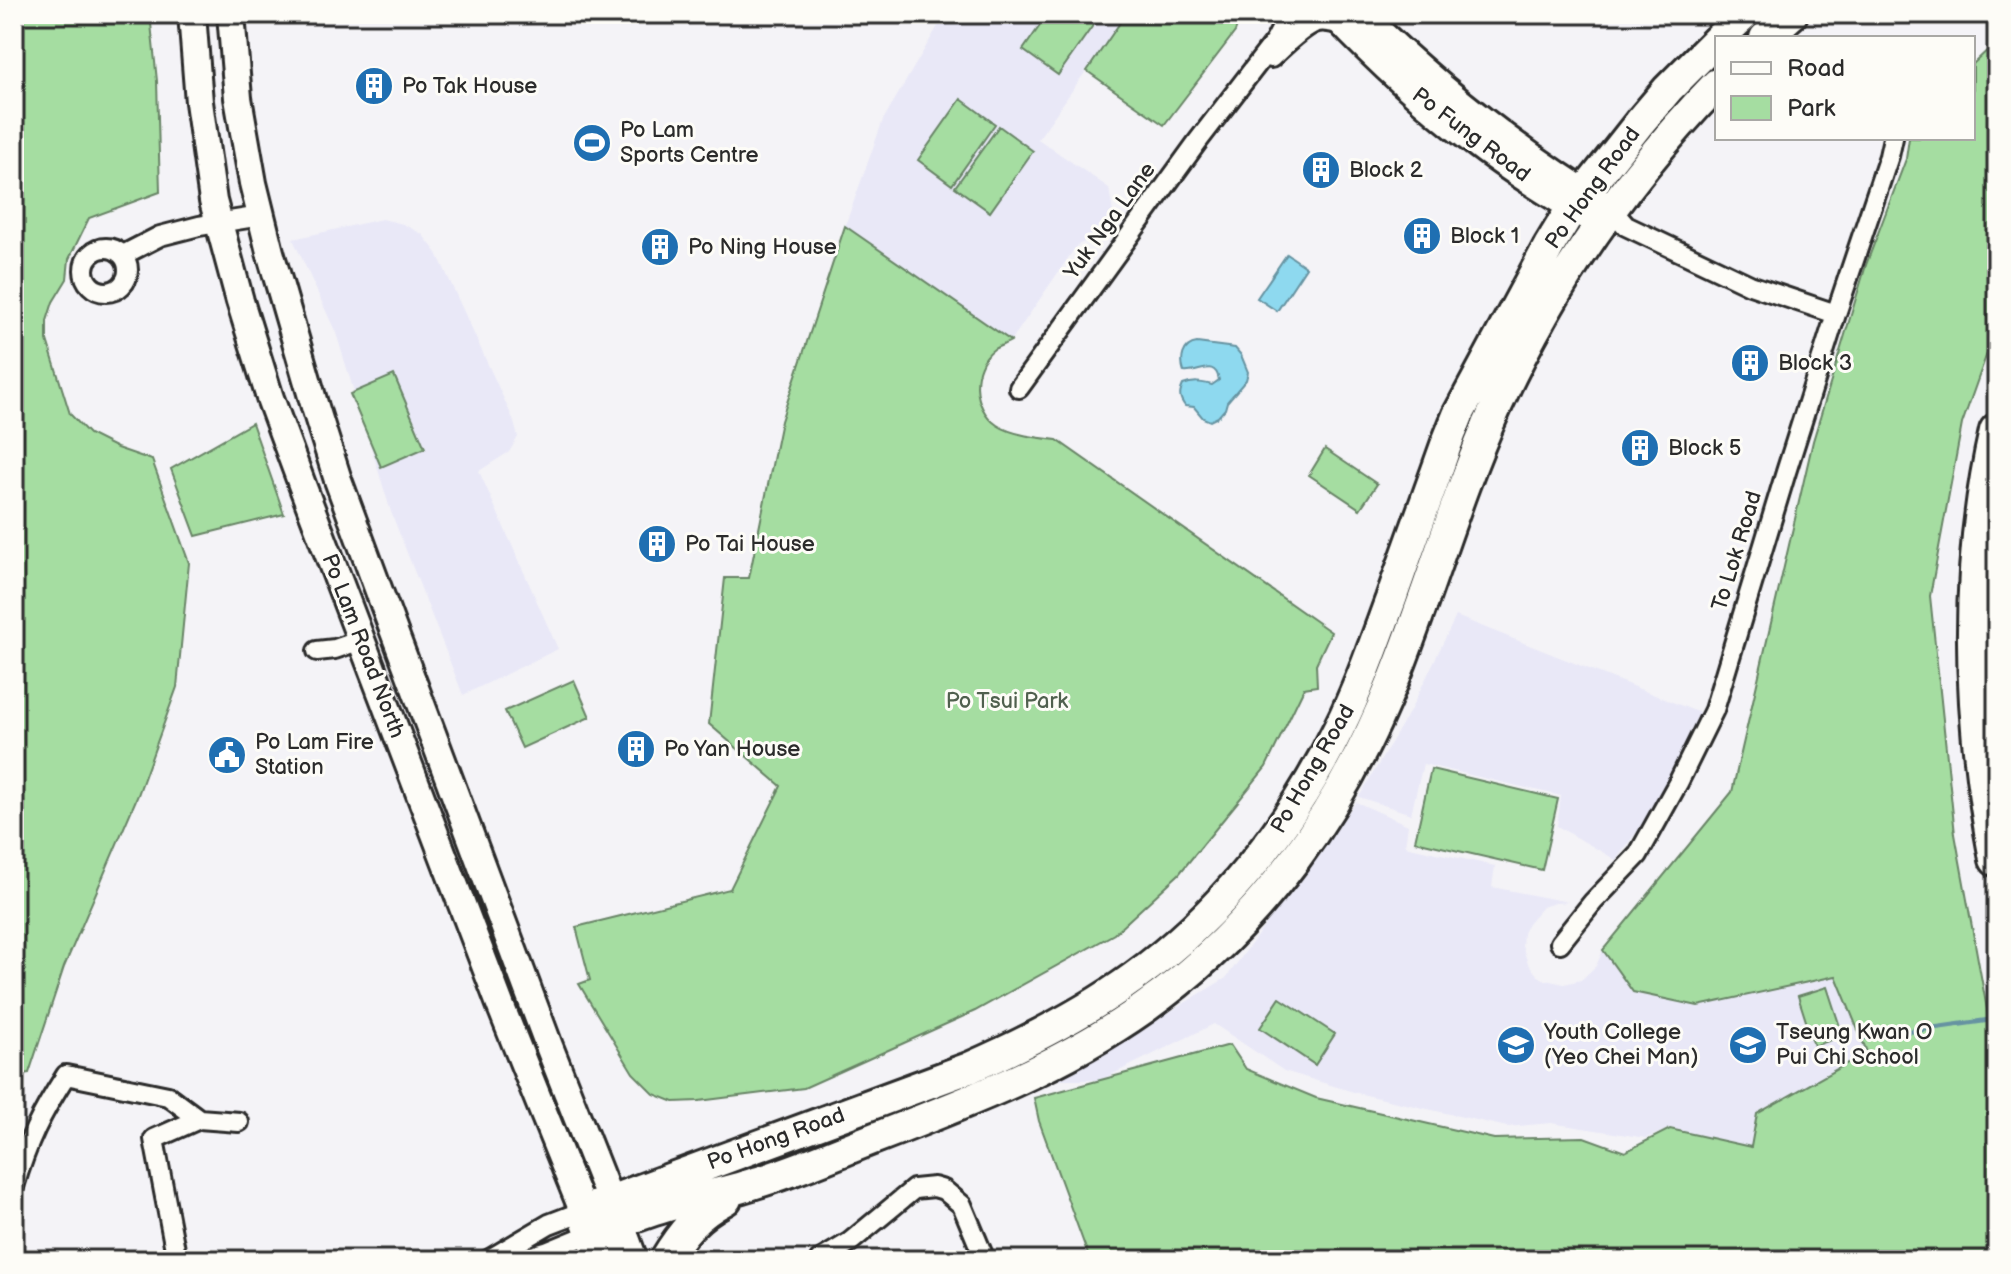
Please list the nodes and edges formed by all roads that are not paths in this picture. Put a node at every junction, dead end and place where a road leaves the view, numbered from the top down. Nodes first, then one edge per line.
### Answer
1 (192, 14) edge
2 (231, 14) edge
3 (1289, 14) edge
4 (1745, 14) edge
5 (1792, 14) edge
6 (1346, 18) edge
7 (1721, 36) edge
8 (1767, 36) edge
9 (1715, 42) edge
10 (1243, 84) junction
11 (1715, 86) edge
12 (1893, 140) edge
13 (1578, 200) junction
14 (261, 216) junction
15 (1613, 220) junction
16 (218, 222) junction
17 (123, 255) dead end
18 (1836, 314) junction
19 (1019, 388) dead end
20 (1997, 431) edge
21 (361, 640) junction
22 (317, 651) dead end
23 (1997, 859) edge
24 (1560, 943) dead end
25 (199, 1119) junction
26 (239, 1122) dead end
27 (756, 1183) junction
28 (14, 1187) edge
29 (601, 1225) edge
30 (177, 1260) edge
31 (488, 1260) edge
32 (518, 1260) edge
33 (632, 1260) edge
34 (665, 1260) edge
35 (820, 1260) edge
36 (985, 1260) edge

1 - 16 main road, Po Lam Road North
2 - 14 main road, Po Lam Road North
3 - 10 street, Yuk Nga Lane
4 - 7 main road, Po Hong Road
5 - 8 main road
6 - 10 street, Yuk Nga Lane
6 - 13 main road, Po Fung Road
9 - 13 main road, Po Hong Road
10 - 19 street, Yuk Nga Lane
11 - 15 main road, Po Hong Road
12 - 18 street, To Lok Road
13 - 15 main road, Po Fung Road
13 - 29 main road, Po Hong Road
14 - 16 street
14 - 29 main road, Po Lam Road North
15 - 18 street, Po Fung Road
15 - 27 main road, Po Hong Road
16 - 17 street
16 - 21 main road, Po Lam Road North
18 - 24 street, To Lok Road
20 - 23 highway
21 - 22 street
21 - 29 main road, Po Lam Road North
25 - 26 street
25 - 28 street
25 - 30 street
27 - 29 main road, Po Hong Road
27 - 34 main road
29 - 31 street, Po Hong Road
29 - 32 street, Po Hong Road
29 - 33 main road, Po Lam Road North
35 - 36 street

